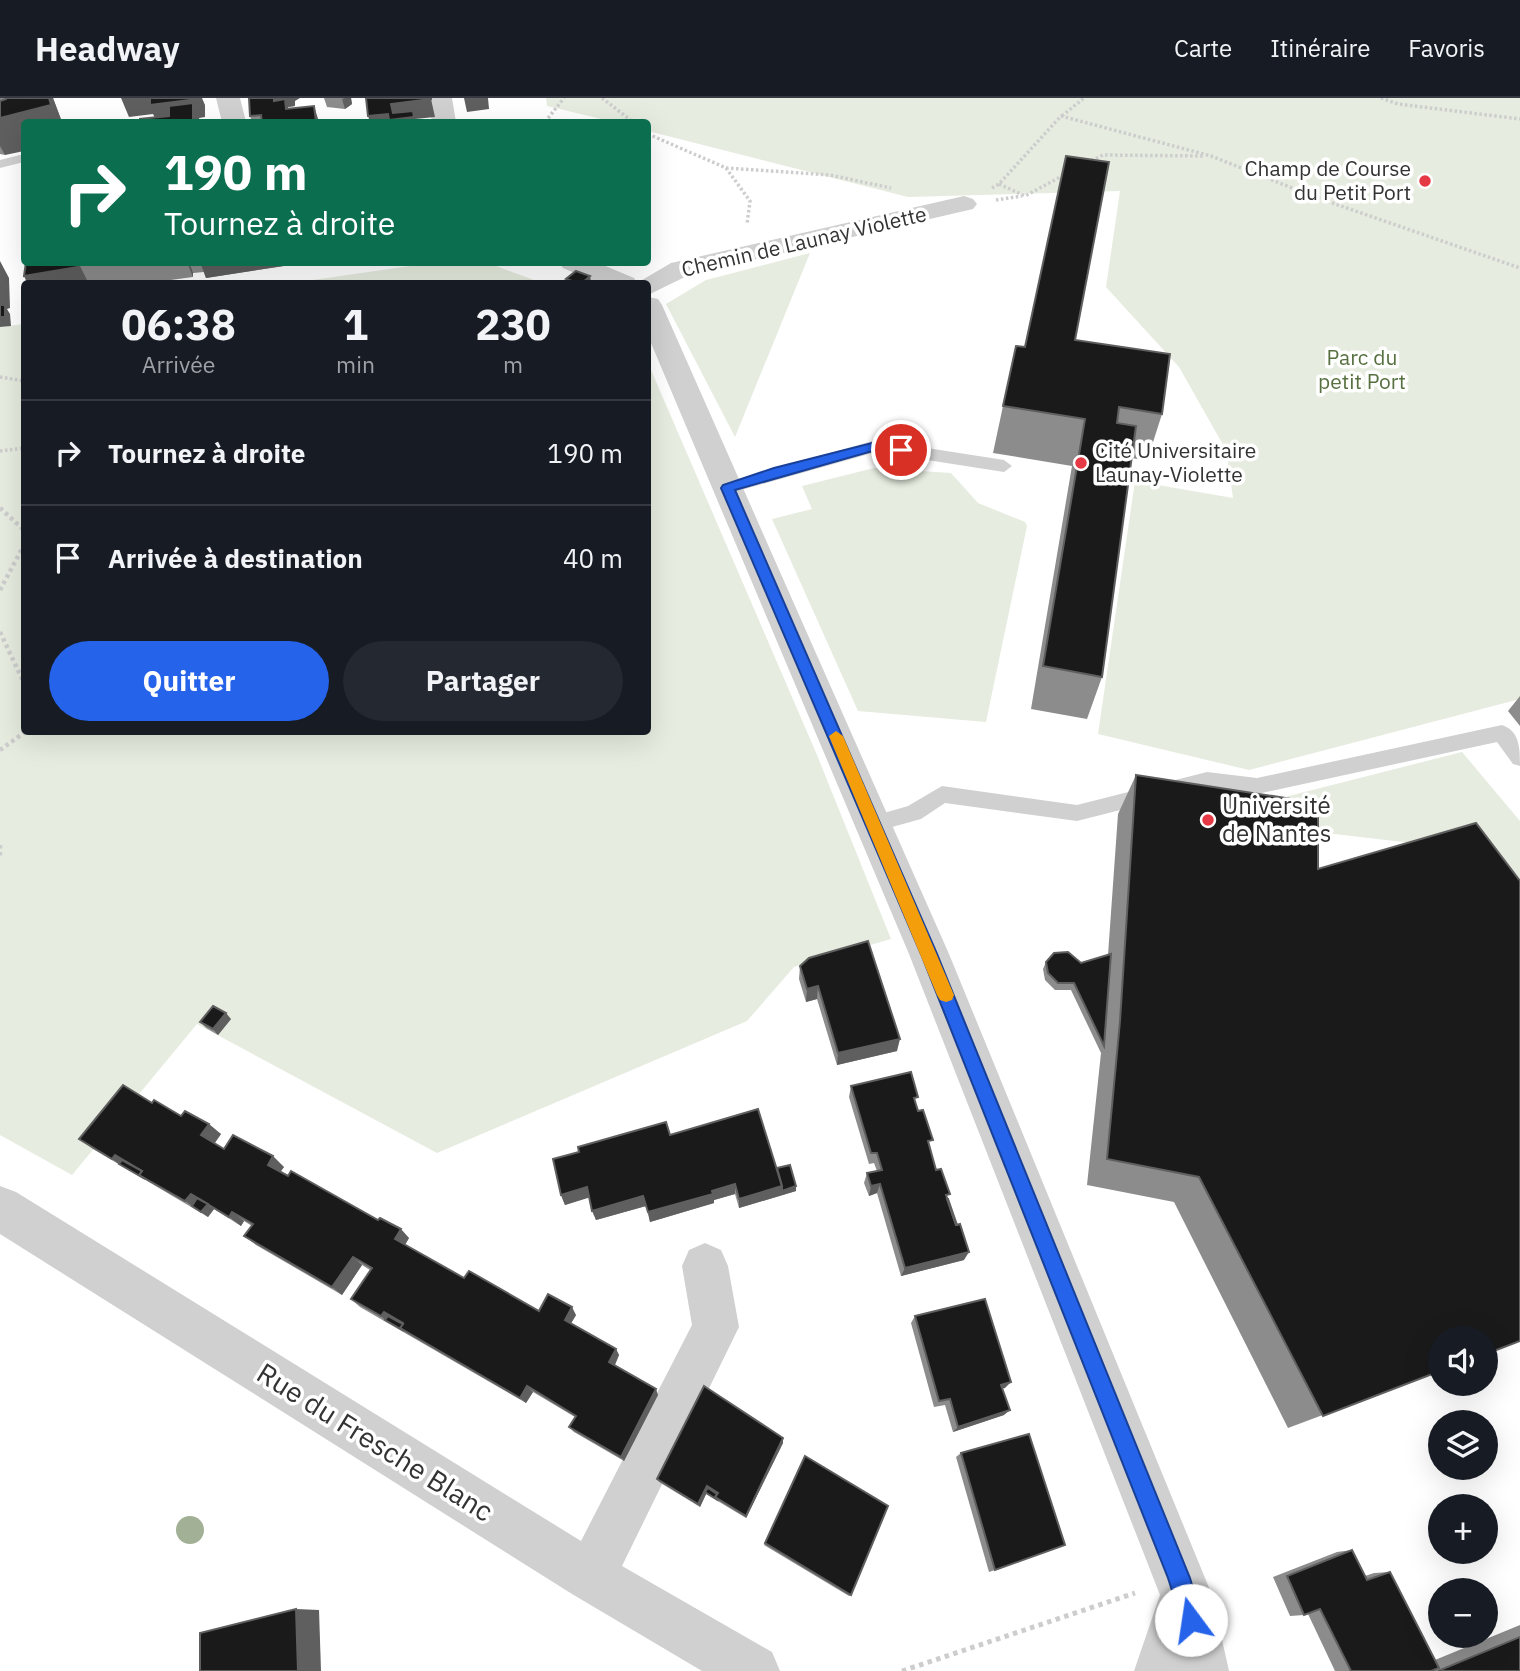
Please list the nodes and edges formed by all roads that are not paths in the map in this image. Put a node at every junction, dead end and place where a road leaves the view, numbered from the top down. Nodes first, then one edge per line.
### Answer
1 (228, 98) edge
2 (440, 98) edge
3 (233, 119) edge
4 (443, 119) edge
5 (21, 159) edge
6 (0, 164) edge
7 (952, 207) road end
8 (581, 266) edge
9 (615, 280) edge
10 (651, 285) edge
11 (651, 312) edge
12 (1004, 466) dead end
13 (727, 488) junction
14 (1520, 758) edge
15 (874, 824) junction
16 (0, 1208) edge
17 (705, 1266) dead end
18 (590, 1576) junction
19 (1183, 1586) junction
20 (753, 1671) edge
21 (1161, 1671) edge
22 (1202, 1671) edge

1 - 3 street
2 - 4 street
5 - 6 lane
7 - 10 street, Chemin de Launay Violette
8 - 9 street
11 - 13 street
12 - 13 lane
13 - 15 street
14 - 15 lane
15 - 19 street
16 - 18 street, Rue du Fresche Blanc
17 - 18 street
18 - 20 street, Rue du Fresche Blanc
19 - 21 street
19 - 22 street

